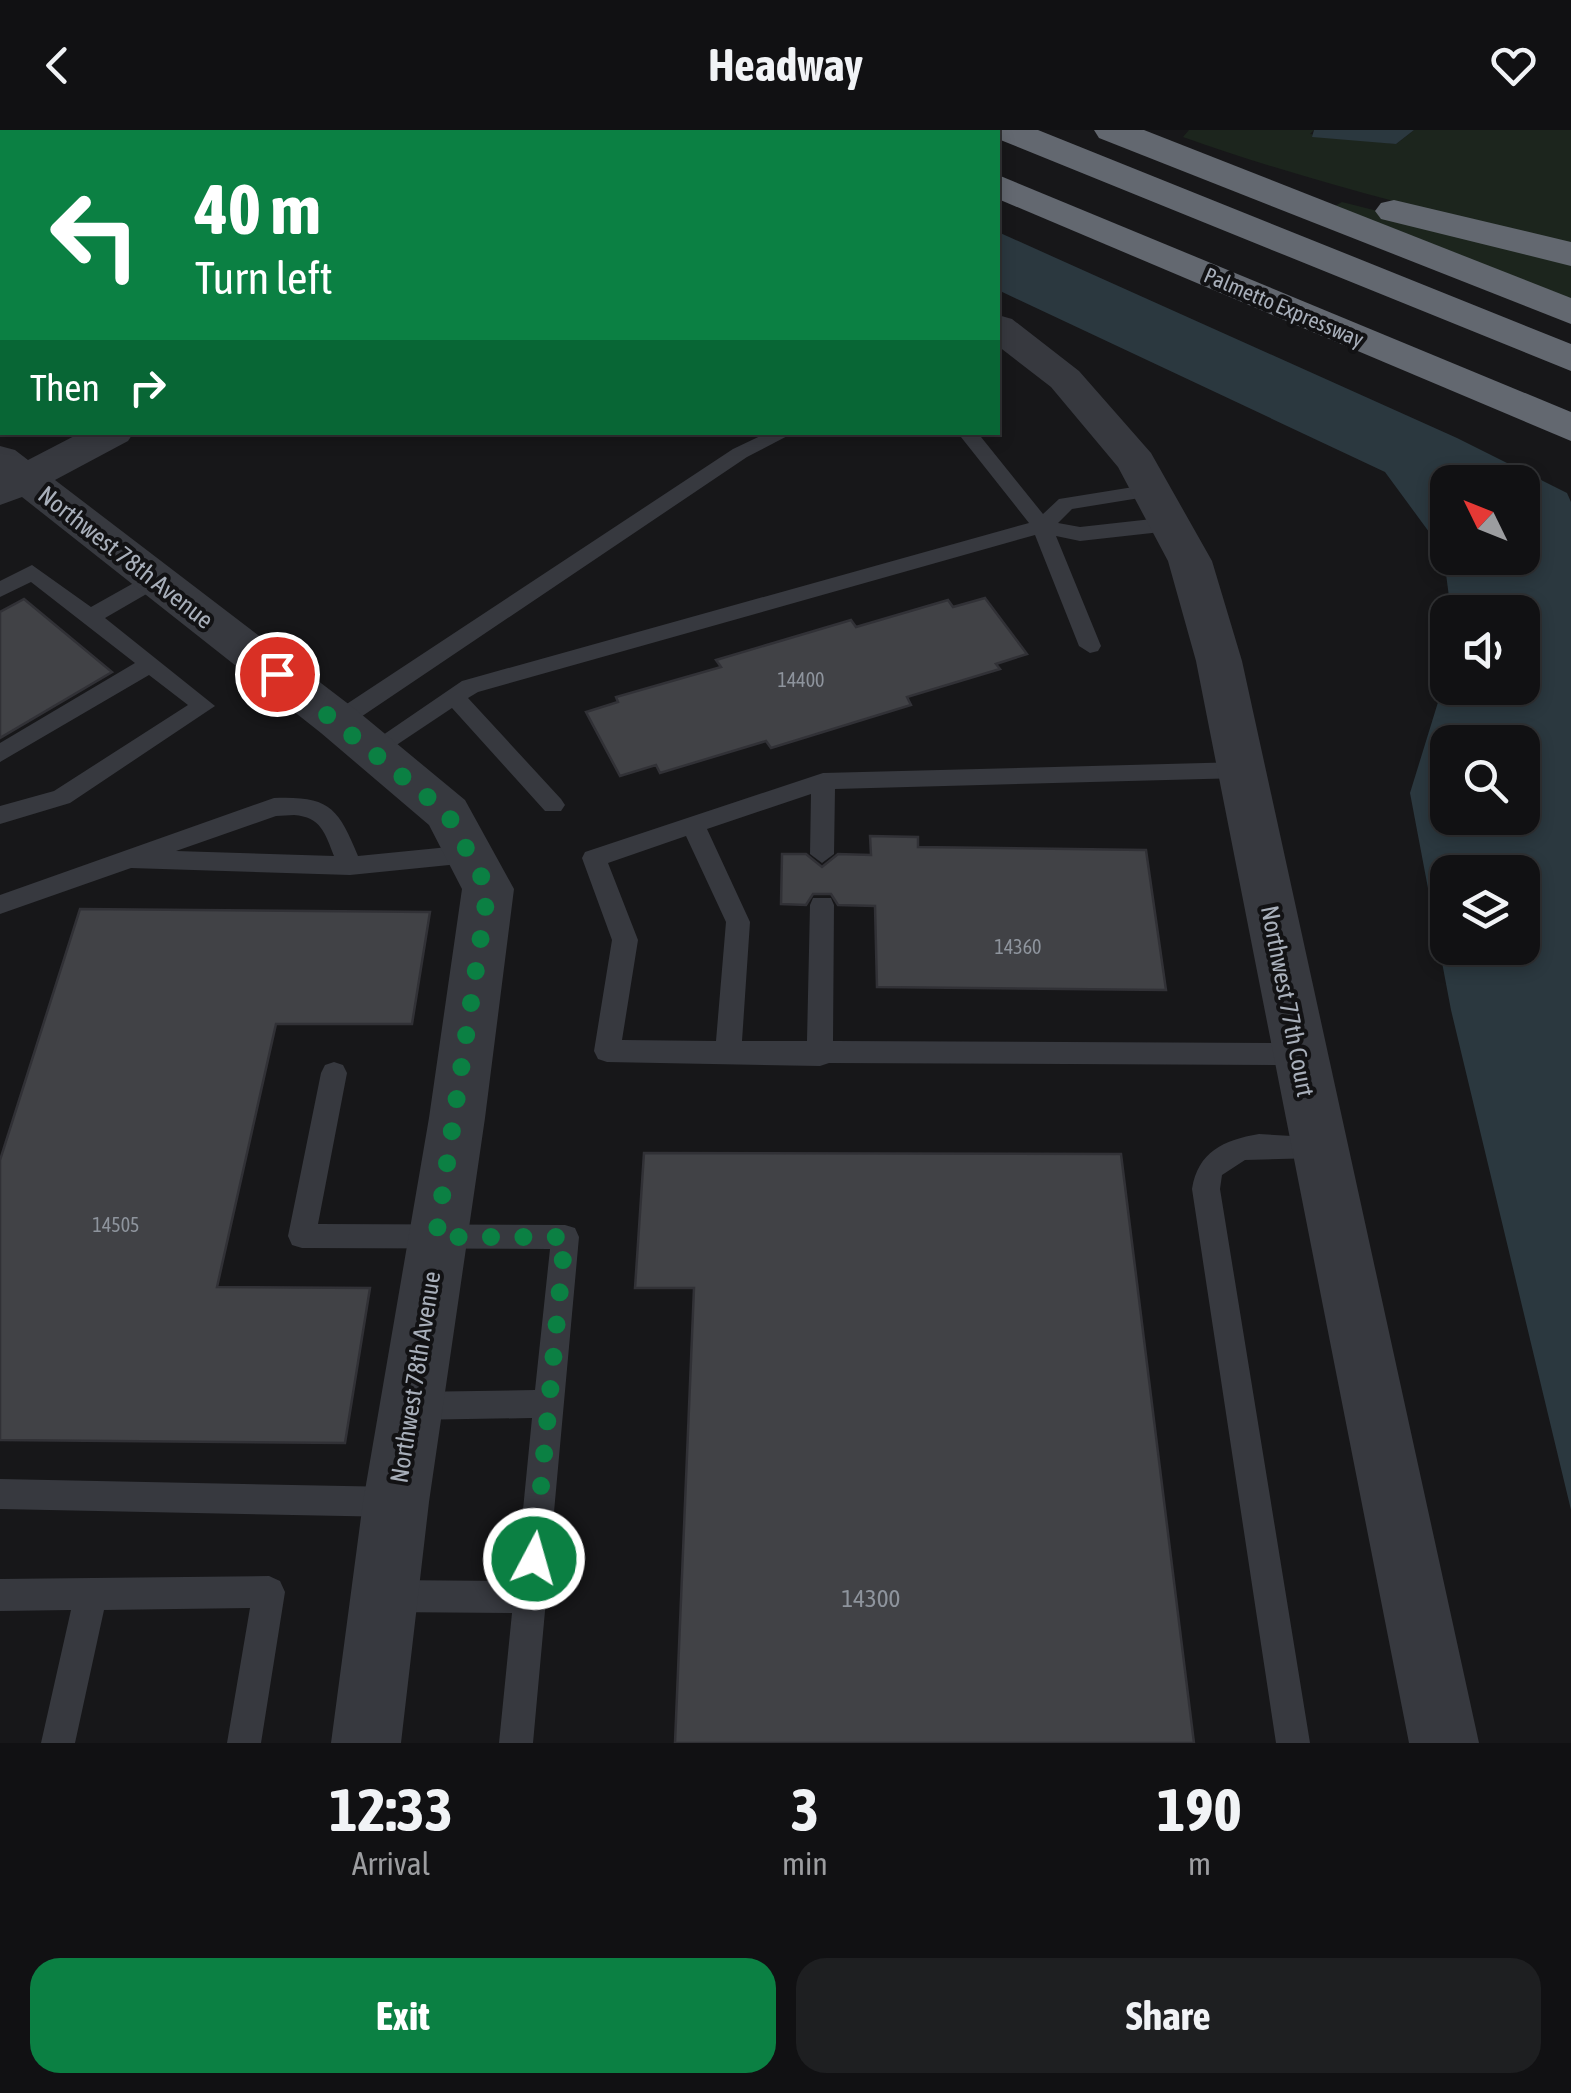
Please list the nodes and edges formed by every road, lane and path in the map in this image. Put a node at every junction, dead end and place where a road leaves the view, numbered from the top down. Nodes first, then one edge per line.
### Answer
1 (1007, 130) edge
2 (1112, 130) edge
3 (1132, 130) edge
4 (1000, 166) edge
5 (1000, 187) edge
6 (1571, 254) edge
7 (1224, 282) junction
8 (1571, 312) edge
9 (1000, 329) edge
10 (1571, 359) edge
11 (1571, 404) edge
12 (1571, 428) edge
13 (107, 435) edge
14 (779, 435) edge
15 (968, 435) edge
16 (1571, 466) edge
17 (8, 477) edge
18 (1161, 507) junction
19 (1042, 526) junction
20 (155, 580) junction
21 (0, 590) edge
22 (90, 617) junction
23 (1090, 646) dead end
24 (150, 664) junction
25 (454, 696) junction
26 (355, 736) junction
27 (0, 754) edge
28 (1242, 770) junction
29 (823, 781) junction
30 (553, 804) dead end
31 (0, 815) edge
32 (693, 824) junction
33 (468, 854) junction
34 (822, 854) dead end
35 (132, 859) junction
36 (350, 866) junction
37 (822, 905) dead end
38 (0, 906) edge
39 (728, 1052) junction
40 (1298, 1054) junction
41 (820, 1055) junction
42 (334, 1073) dead end
43 (1318, 1146) junction
44 (436, 1237) junction
45 (549, 1404) junction
46 (410, 1406) junction
47 (0, 1494) edge
48 (396, 1502) junction
49 (91, 1594) junction
50 (0, 1595) edge
51 (384, 1596) junction
52 (530, 1597) junction
53 (58, 1743) edge
54 (244, 1743) edge
55 (366, 1743) edge
56 (516, 1743) edge
57 (1292, 1743) edge
58 (1444, 1743) edge

1 - 10 highway
2 - 8 highway
3 - 6 highway
4 - 11 highway
5 - 7 highway, Palmetto Expressway
7 - 12 highway, Palmetto Expressway
7 - 16 highway
9 - 18 street, Northwest 77th Court
13 - 17 street
14 - 26 lane
15 - 19 lane
17 - 20 street, Northwest 78th Avenue
18 - 19 lane
18 - 19 lane
18 - 28 street, Northwest 77th Court
19 - 23 lane
19 - 25 lane
20 - 22 lane
20 - 26 street, Northwest 78th Avenue
21 - 22 lane
22 - 24 lane
24 - 27 lane
24 - 31 lane
25 - 26 lane
25 - 30 lane
26 - 33 street, Northwest 78th Avenue
28 - 29 lane
28 - 40 street, Northwest 77th Court
29 - 32 lane
29 - 34 lane
32 - 39 lane
32 - 39 lane
33 - 36 lane
33 - 44 street, Northwest 78th Avenue
35 - 36 lane
35 - 36 lane
35 - 38 lane
37 - 41 lane
39 - 41 lane
40 - 41 lane
40 - 43 street, Northwest 77th Court
42 - 44 lane
43 - 57 lane
43 - 58 street, Northwest 77th Court
44 - 45 lane
44 - 46 street, Northwest 78th Avenue
45 - 46 lane
45 - 52 lane
46 - 48 street, Northwest 78th Avenue
47 - 48 lane
48 - 51 street, Northwest 78th Avenue
49 - 50 lane
49 - 53 lane
49 - 54 lane
51 - 52 lane
51 - 55 street, Northwest 78th Avenue
52 - 56 lane

